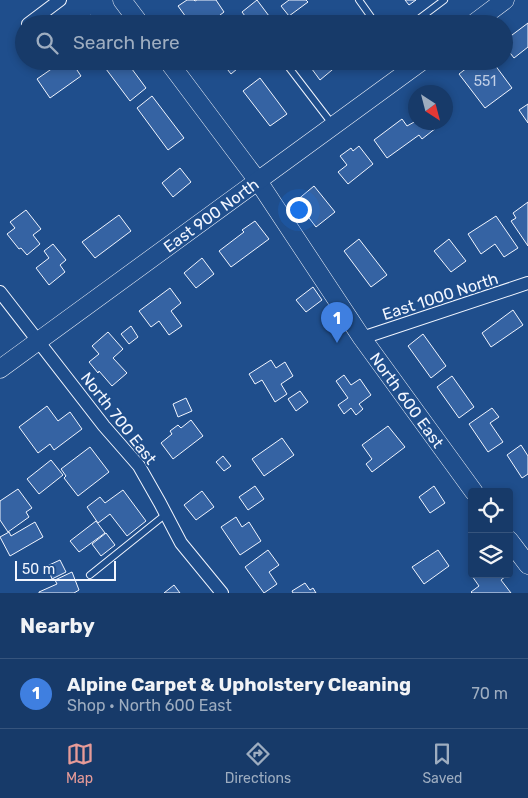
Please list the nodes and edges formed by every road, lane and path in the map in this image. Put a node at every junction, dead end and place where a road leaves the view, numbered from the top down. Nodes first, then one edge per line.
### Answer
1 (60, 0) edge
2 (122, 0) edge
3 (359, 0) edge
4 (444, 0) edge
5 (504, 0) edge
6 (40, 15) edge
7 (133, 15) edge
8 (370, 15) edge
9 (424, 15) edge
10 (484, 15) edge
11 (175, 70) edge
12 (291, 70) edge
13 (406, 70) edge
14 (334, 126) junction
15 (258, 181) junction
16 (528, 284) edge
17 (0, 292) edge
18 (362, 338) junction
19 (38, 341) junction
20 (0, 369) edge
21 (471, 488) edge
22 (166, 514) junction
23 (513, 545) edge
24 (528, 565) edge
25 (90, 576) dead end
26 (222, 593) edge

1 - 6 street
2 - 7 street
3 - 8 lane
4 - 9 lane
5 - 10 street
11 - 15 street, North 600 East
12 - 14 lane
13 - 14 street, East 900 North
14 - 15 street, East 900 North
15 - 18 street, North 600 East
15 - 19 street, East 900 North
16 - 18 street, East 1000 North
17 - 19 street, North 700 East
18 - 21 street, North 600 East
19 - 20 street, East 900 North
19 - 22 street, North 700 East
22 - 25 lane
22 - 26 street, North 700 East
23 - 24 street

